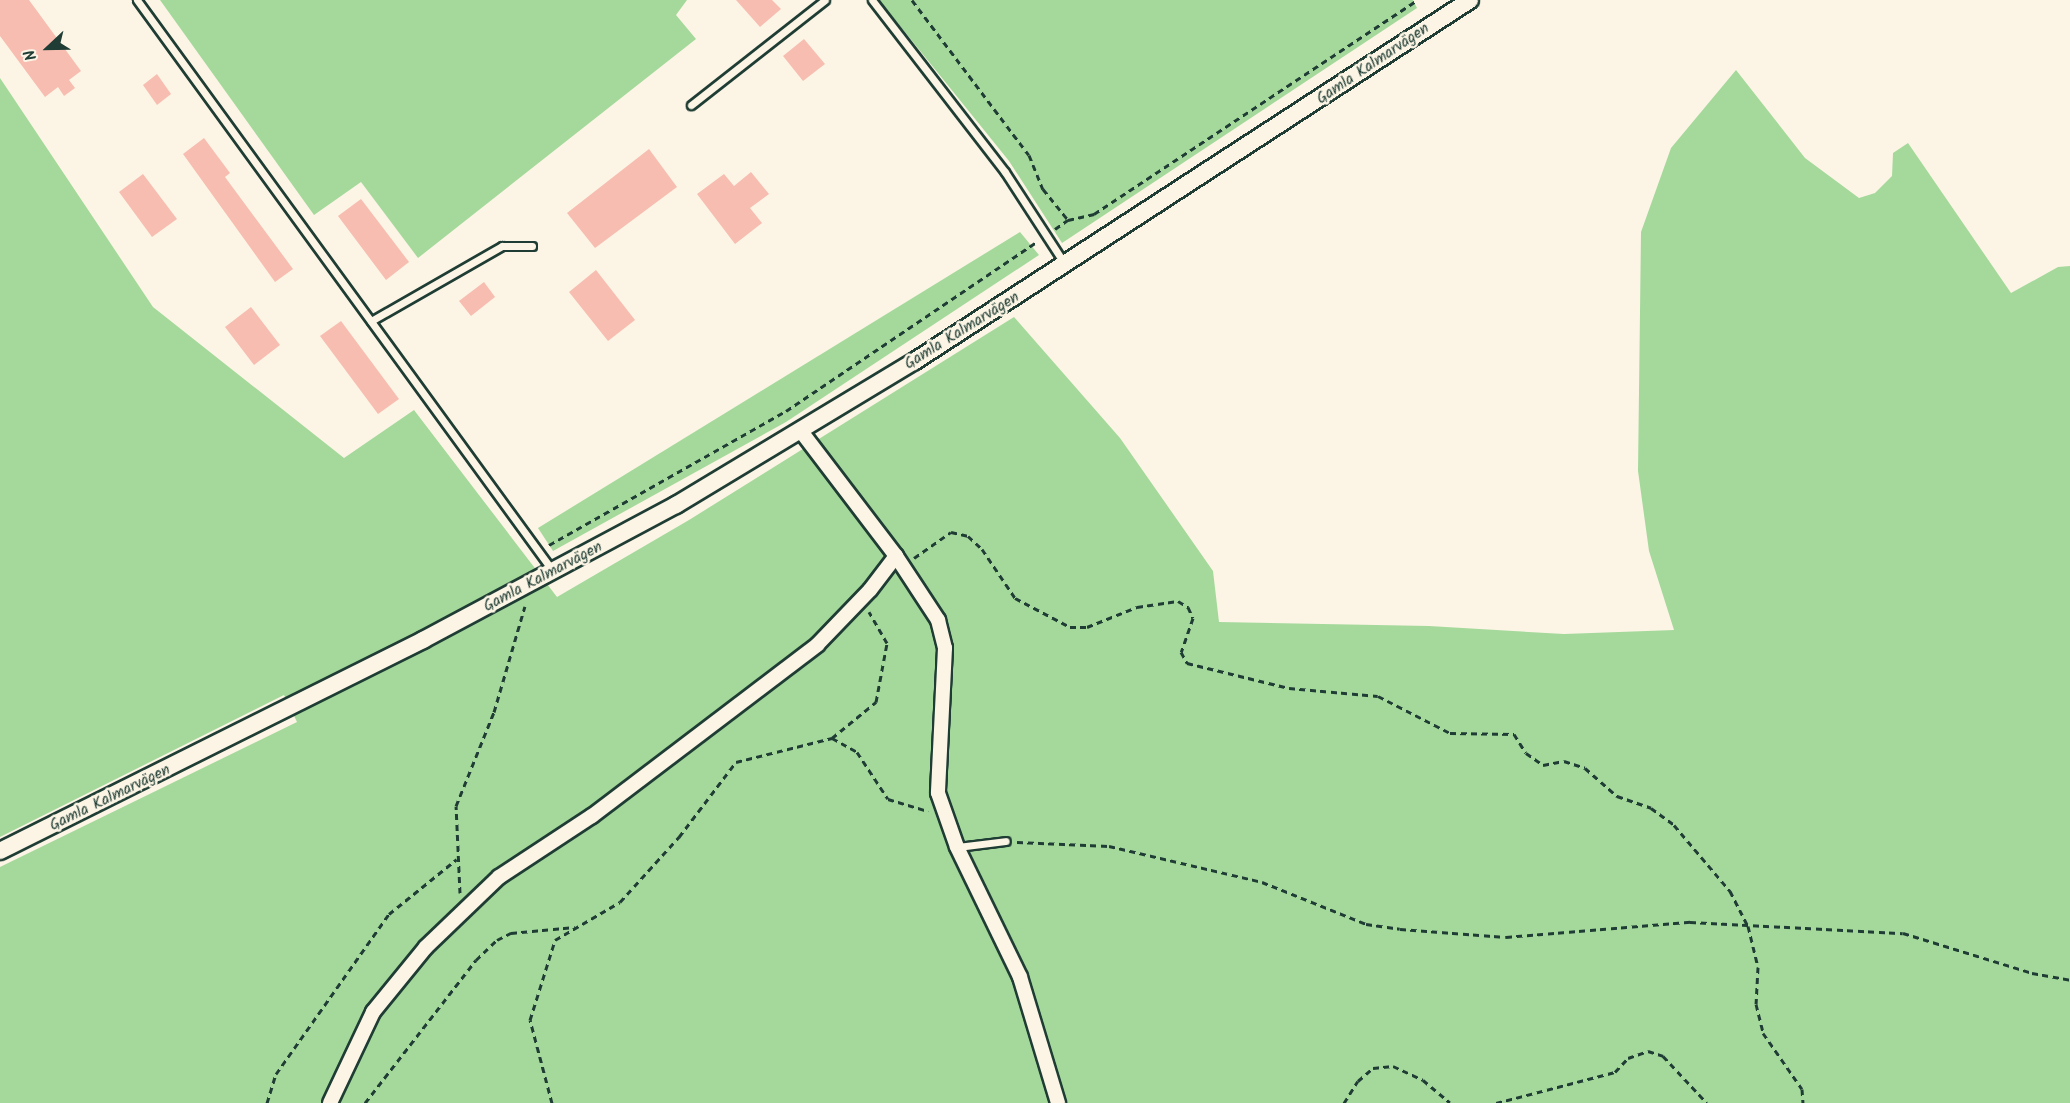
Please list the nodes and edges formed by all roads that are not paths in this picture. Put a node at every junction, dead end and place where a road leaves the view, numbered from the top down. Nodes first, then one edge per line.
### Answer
1 (137, 0) edge
2 (825, 0) edge
3 (872, 0) edge
4 (1470, 0) edge
5 (691, 105) dead end
6 (532, 246) dead end
7 (1065, 265) junction
8 (371, 321) junction
9 (800, 430) junction
10 (899, 562) junction
11 (553, 572) junction
12 (1006, 842) road end
13 (957, 847) junction
14 (0, 851) edge
15 (330, 1103) edge
16 (1058, 1103) edge

1 - 8 lane
2 - 5 lane
3 - 7 lane
4 - 7 street, Gamla Kalmarvägen
6 - 8 lane
7 - 9 street, Gamla Kalmarvägen
8 - 11 lane
9 - 10 street
9 - 11 street, Gamla Kalmarvägen
10 - 13 street
10 - 15 street
11 - 14 street, Gamla Kalmarvägen
12 - 13 lane
13 - 16 street

